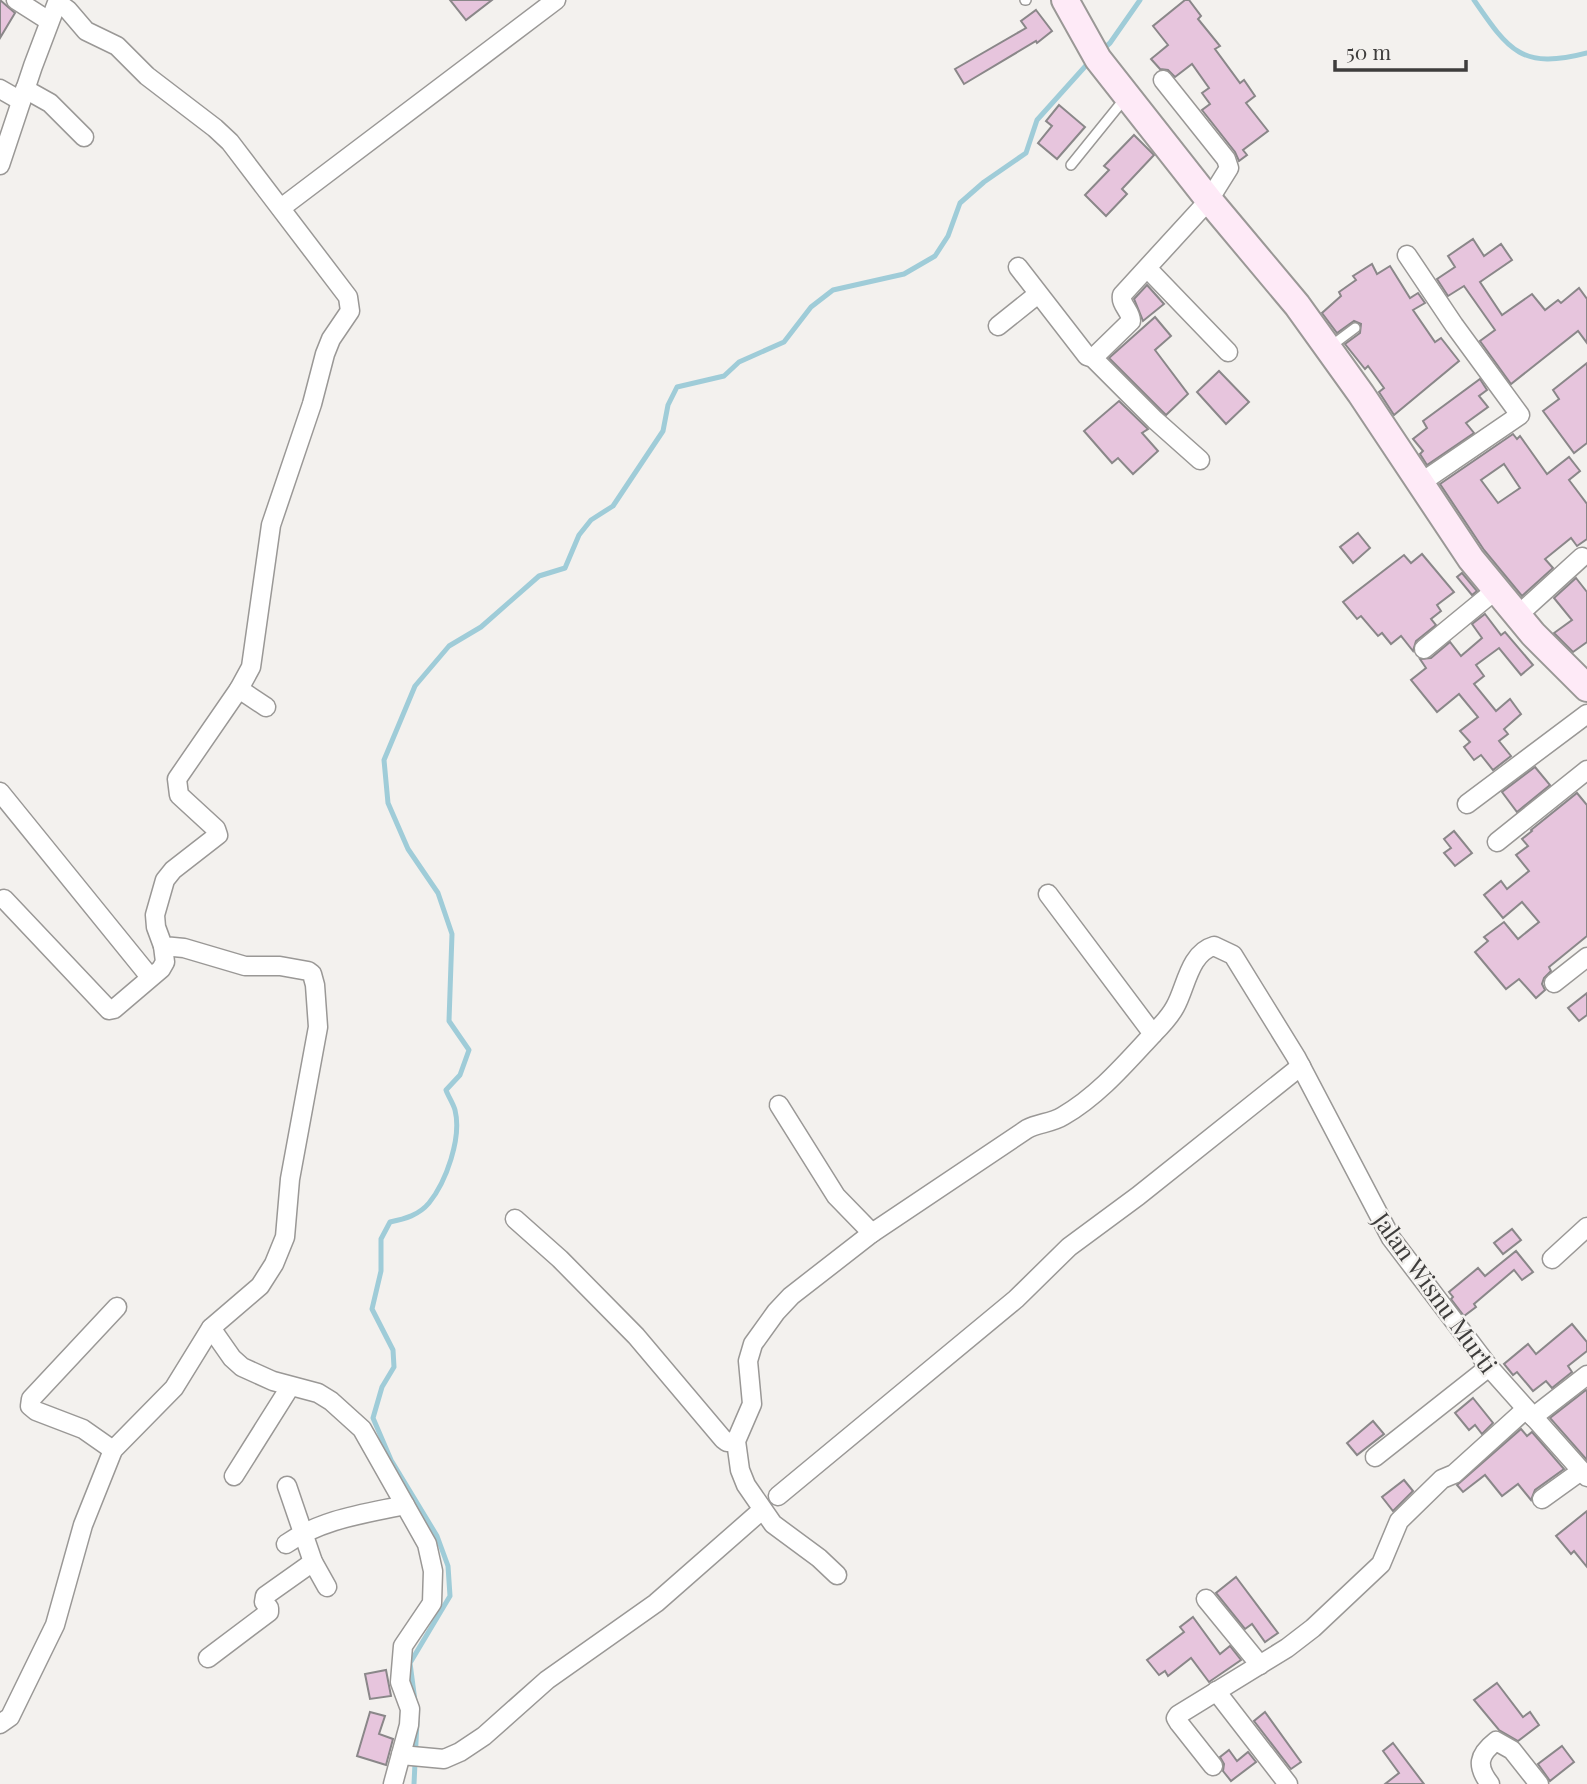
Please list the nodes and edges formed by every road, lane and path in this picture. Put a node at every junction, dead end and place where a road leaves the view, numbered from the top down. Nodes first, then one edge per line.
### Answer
1 (16, 0) edge
2 (556, 0) edge
3 (1065, 0) edge
4 (58, 1) edge
5 (50, 21) junction
6 (1163, 80) dead end
7 (0, 89) edge
8 (23, 95) junction
9 (1127, 96) junction
10 (84, 137) dead end
11 (0, 165) edge
12 (1070, 165) dead end
13 (1209, 200) junction
14 (281, 208) junction
15 (1407, 255) dead end
16 (1018, 267) dead end
17 (1148, 269) junction
18 (1038, 294) junction
19 (998, 326) dead end
20 (1355, 328) dead end
21 (1328, 348) junction
22 (1228, 352) dead end
23 (1093, 358) junction
24 (1200, 460) dead end
25 (1419, 484) junction
26 (1583, 557) dead end
27 (1497, 589) junction
28 (1517, 616) junction
29 (1424, 649) dead end
30 (1584, 679) edge
31 (239, 689) junction
32 (266, 707) dead end
33 (1587, 714) edge
34 (1587, 770) edge
35 (0, 792) edge
36 (1466, 804) dead end
37 (1497, 842) dead end
38 (1048, 894) dead end
39 (4, 899) dead end
40 (163, 946) junction
41 (1587, 957) edge
42 (150, 978) junction
43 (1554, 983) dead end
44 (1153, 1034) junction
45 (1301, 1066) junction
46 (779, 1105) dead end
47 (515, 1219) dead end
48 (1587, 1227) edge
49 (872, 1233) junction
50 (1552, 1259) dead end
51 (117, 1307) dead end
52 (211, 1328) junction
53 (1489, 1367) junction
54 (1587, 1375) edge
55 (290, 1387) junction
56 (1530, 1413) junction
57 (736, 1441) junction
58 (113, 1450) junction
59 (1375, 1457) dead end
60 (1584, 1474) edge
61 (234, 1476) dead end
62 (288, 1486) dead end
63 (778, 1496) dead end
64 (1542, 1499) dead end
65 (405, 1505) junction
66 (762, 1510) junction
67 (303, 1533) junction
68 (286, 1544) dead end
69 (313, 1562) junction
70 (837, 1575) dead end
71 (327, 1587) dead end
72 (1206, 1599) dead end
73 (208, 1658) dead end
74 (1260, 1665) junction
75 (1216, 1691) junction
76 (0, 1724) edge
77 (410, 1757) junction
78 (1213, 1766) dead end
79 (393, 1784) edge
80 (1288, 1784) edge
81 (1490, 1784) edge
82 (1539, 1784) edge

1 - 5 street
2 - 14 street
3 - 9 street
4 - 5 street
4 - 14 street
5 - 8 street
6 - 13 street
7 - 8 street
8 - 10 street
8 - 11 street
9 - 12 lane
9 - 13 street
13 - 17 street
13 - 21 street
14 - 31 street
15 - 25 street
16 - 18 street
17 - 22 street
17 - 23 street
18 - 19 street
18 - 23 street
20 - 21 lane
21 - 25 street
23 - 24 street
25 - 27 street
26 - 28 street
27 - 28 street
27 - 29 street
28 - 30 street
31 - 32 street
31 - 40 street
33 - 36 street
34 - 37 street
35 - 42 street
38 - 44 street
39 - 42 street
40 - 42 street
40 - 52 street
41 - 43 street
44 - 45 street, Jalan Wisnu Murti
44 - 49 street
45 - 53 street, Jalan Wisnu Murti
45 - 63 street
46 - 49 street
47 - 57 street
48 - 50 street
49 - 57 street
51 - 58 street
52 - 55 street
52 - 58 street
53 - 56 street, Jalan Wisnu Murti
53 - 59 street
54 - 56 street
55 - 61 street
55 - 65 street
56 - 60 street, Jalan Wisnu Murti
56 - 74 street
57 - 66 street
58 - 76 street
60 - 64 street
62 - 67 street
65 - 67 street
65 - 77 street
66 - 70 street
66 - 77 street
67 - 68 street
67 - 69 street
69 - 71 street
69 - 73 street
72 - 74 street
74 - 75 street
75 - 78 street
75 - 80 street
77 - 79 street
81 - 82 street

